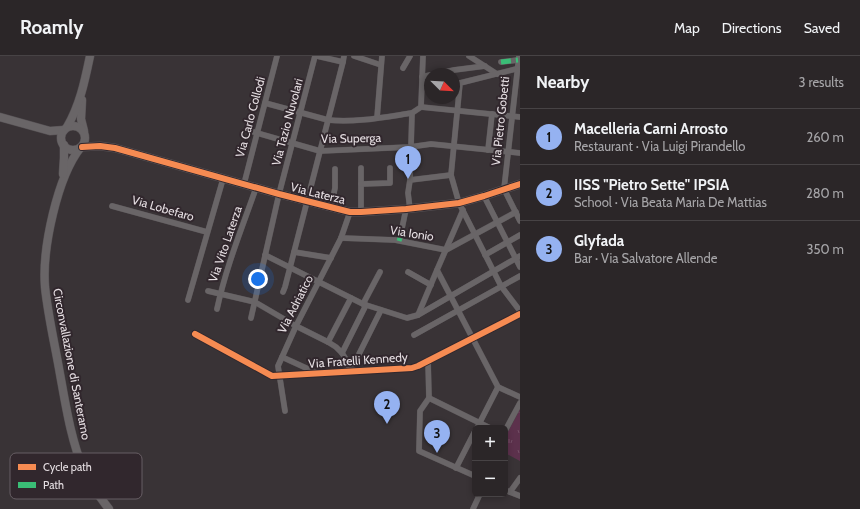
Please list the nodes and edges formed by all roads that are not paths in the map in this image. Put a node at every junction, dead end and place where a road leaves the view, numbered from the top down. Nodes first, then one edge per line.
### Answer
1 (90, 56) edge
2 (277, 56) edge
3 (316, 56) edge
4 (354, 56) edge
5 (382, 56) edge
6 (410, 56) edge
7 (423, 56) edge
8 (471, 57) edge
9 (518, 58) edge
10 (344, 59) edge
11 (501, 62) dead end
12 (381, 65) junction
13 (485, 66) junction
14 (403, 68) dead end
15 (519, 68) edge
16 (460, 69) edge
17 (497, 74) junction
18 (422, 77) joint
19 (84, 83) junction
20 (265, 103) junction
21 (421, 107) junction
22 (457, 111) junction
23 (301, 113) junction
24 (412, 113) junction
25 (492, 114) junction
26 (512, 116) junction
27 (0, 117) edge
28 (520, 117) edge
29 (377, 118) junction
30 (328, 120) junction
31 (45, 129) junction
32 (66, 129) junction
33 (247, 130) dead end
34 (84, 132) junction
35 (257, 133) junction
36 (63, 144) junction
37 (292, 144) junction
38 (81, 147) junction
39 (410, 147) junction
40 (453, 147) junction
41 (115, 148) junction
42 (488, 150) junction
43 (320, 151) junction
44 (508, 152) junction
45 (520, 153) edge
46 (361, 168) dead end
47 (390, 168) dead end
48 (335, 169) dead end
49 (451, 175) junction
50 (223, 179) junction
51 (410, 180) junction
52 (244, 184) junction
53 (361, 184) junction
54 (520, 184) edge
55 (256, 188) junction
56 (504, 189) junction
57 (59, 192) junction
58 (279, 194) junction
59 (484, 196) junction
60 (307, 201) junction
61 (112, 206) dead end
62 (461, 206) junction
63 (331, 207) junction
64 (408, 209) junction
65 (350, 212) junction
66 (361, 212) junction
67 (516, 212) junction
68 (520, 221) edge
69 (496, 222) junction
70 (207, 232) junction
71 (475, 234) junction
72 (520, 235) edge
73 (341, 238) junction
74 (400, 238) dead end
75 (507, 242) junction
76 (446, 250) junction
77 (294, 252) junction
78 (265, 255) junction
79 (486, 255) junction
80 (518, 257) edge
81 (331, 258) junction
82 (290, 267) junction
83 (520, 267) edge
84 (437, 270) junction
85 (380, 272) dead end
86 (408, 272) dead end
87 (494, 272) junction
88 (520, 276) edge
89 (319, 281) junction
90 (431, 285) junction
91 (501, 286) junction
92 (208, 291) dead end
93 (283, 292) dead end
94 (220, 295) junction
95 (451, 297) junction
96 (351, 298) junction
97 (188, 300) dead end
98 (255, 302) junction
99 (364, 305) junction
100 (217, 309) dead end
101 (381, 310) junction
102 (458, 311) junction
103 (520, 312) edge
104 (418, 315) junction
105 (251, 318) dead end
106 (296, 326) junction
107 (194, 334) dead end
108 (414, 335) dead end
109 (472, 338) junction
110 (328, 342) junction
111 (342, 353) junction
112 (282, 357) junction
113 (428, 360) junction
114 (350, 372) junction
115 (319, 374) junction
116 (279, 376) junction
117 (498, 387) junction
118 (520, 397) edge
119 (429, 398) junction
120 (520, 402) edge
121 (285, 411) dead end
122 (478, 425) edge
123 (508, 425) edge
124 (472, 437) edge
125 (77, 453) edge
126 (456, 468) junction
127 (472, 475) edge
128 (520, 478) edge
129 (508, 491) edge
130 (520, 496) edge
131 (479, 497) edge
132 (102, 499) edge
133 (109, 509) edge
134 (473, 509) edge

1 - 19 main road
2 - 20 street, Via Carlo Collodi
3 - 10 street
3 - 23 street, Via Tazio Nuvolari
4 - 12 street
5 - 12 street
6 - 14 street
7 - 18 street
8 - 13 street
9 - 11 street
9 - 15 street, Via Pietro Gobetti
10 - 30 street
12 - 29 street
13 - 16 street
13 - 17 street
15 - 17 street
15 - 26 street, Via Pietro Gobetti
17 - 22 street
18 - 21 street
19 - 32 main road
19 - 34 main road
20 - 23 street
20 - 35 street, Via Carlo Collodi
21 - 22 street
21 - 24 street
22 - 25 street
22 - 40 street
23 - 30 street
23 - 37 street, Via Tazio Nuvolari
24 - 29 street
24 - 39 street
25 - 26 street
25 - 42 street
26 - 28 street
26 - 44 street, Via Pietro Gobetti
27 - 31 main road
29 - 30 street
30 - 43 street
31 - 32 main road
31 - 36 main road
32 - 34 main road
32 - 36 main road
33 - 35 street, Via Superga
34 - 38 main road
34 - 41 main road
35 - 37 street, Via Superga
35 - 52 street, Via Carlo Collodi
36 - 38 main road
36 - 57 main road, Circonvallazione di Santeramo
37 - 43 street, Via Superga
37 - 58 street, Via Tazio Nuvolari
38 - 41 main road
38 - 57 main road, Circonvallazione di Santeramo
39 - 40 street, Via Superga
39 - 43 street, Via Superga
39 - 51 street
40 - 42 street, Via Superga
40 - 49 street
41 - 50 main road, Via Laterza
42 - 44 street, Via Superga
43 - 60 street
44 - 45 street, Via Superga
44 - 56 street, Via Pietro Gobetti
46 - 53 street
47 - 53 street
48 - 63 street
49 - 51 street
49 - 62 street
50 - 52 main road, Via Laterza
50 - 70 street
51 - 64 street
52 - 55 main road, Via Laterza
53 - 66 street
54 - 56 main road, Via Laterza
55 - 58 main road, Via Laterza
55 - 94 street, Via Vito Laterza
56 - 59 main road, Via Laterza
56 - 67 street
57 - 125 main road, Circonvallazione di Santeramo
58 - 60 main road, Via Laterza
58 - 78 street, Via Tazio Nuvolari
59 - 62 main road, Via Laterza
59 - 69 street
60 - 63 main road, Via Laterza
60 - 77 street
61 - 70 street, Via Lobefaro
62 - 64 main road, Via Laterza
62 - 71 street
62 - 76 street
63 - 65 main road, Via Laterza
64 - 66 main road, Via Laterza
64 - 74 street
65 - 66 main road, Via Laterza
65 - 73 street, Via Adriatico
67 - 68 street
67 - 69 street, Via Ionio
69 - 71 street, Via Ionio
69 - 75 street
70 - 97 street
71 - 76 street, Via Ionio
71 - 79 street
72 - 75 street
73 - 76 street, Via Ionio
73 - 81 street, Via Adriatico
75 - 79 street
75 - 80 street
76 - 84 street
77 - 81 street
77 - 82 street
78 - 82 street
78 - 98 street, Via Tazio Nuvolari
79 - 87 street
80 - 83 street
80 - 87 street
81 - 89 street, Via Adriatico
82 - 89 street
82 - 93 street
84 - 90 street
84 - 95 street
85 - 99 street
86 - 90 street
87 - 91 street
87 - 95 street
88 - 91 street
89 - 96 street
89 - 106 street, Via Adriatico
90 - 104 street
91 - 102 street
91 - 103 street
92 - 94 street
94 - 98 street
94 - 100 street, Via Vito Laterza
95 - 102 street
95 - 104 street
96 - 99 street
96 - 110 street
98 - 105 street, Via Tazio Nuvolari
98 - 106 street
99 - 101 street
99 - 111 street
101 - 104 street
101 - 114 street
102 - 108 street
102 - 109 street
103 - 109 street, Via Fratelli Kennedy
106 - 110 street
106 - 112 street, Via Adriatico
107 - 116 street, Via Fratelli Kennedy
109 - 113 street, Via Fratelli Kennedy
109 - 117 street
110 - 111 street
111 - 114 street
112 - 115 street
112 - 116 street, Via Adriatico
113 - 114 street, Via Fratelli Kennedy
113 - 119 street
114 - 115 street, Via Fratelli Kennedy
115 - 116 street, Via Fratelli Kennedy
116 - 121 street, Via Adriatico
117 - 118 street
117 - 122 street
119 - 122 street
119 - 126 street
120 - 123 street
124 - 126 street
126 - 127 street
128 - 129 street
129 - 130 street
131 - 134 street
132 - 133 main road, Circonvallazione di Santeramo

